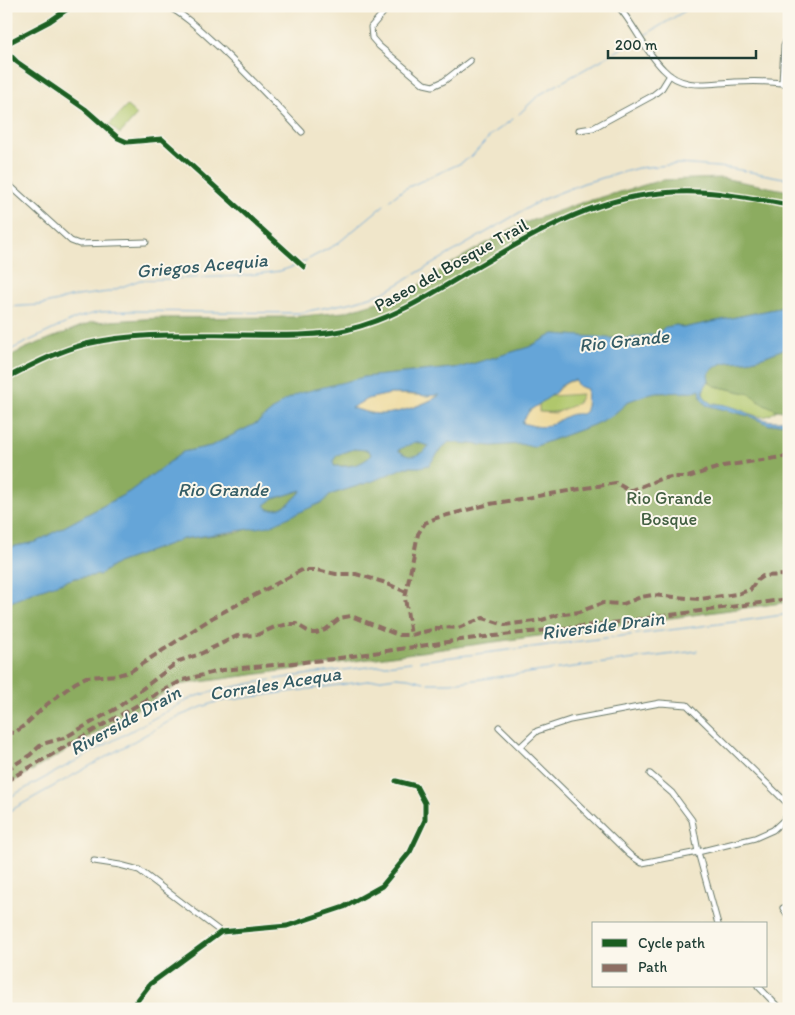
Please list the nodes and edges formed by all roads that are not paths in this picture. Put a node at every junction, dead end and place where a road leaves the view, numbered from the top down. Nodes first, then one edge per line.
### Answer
1 (72, 6) edge
2 (167, 6) edge
3 (388, 6) edge
4 (618, 6) edge
5 (789, 34) edge
6 (6, 44) edge
7 (6, 51) edge
8 (470, 61) dead end
9 (670, 76) junction
10 (782, 83) junction
11 (789, 84) edge
12 (579, 130) dead end
13 (302, 132) dead end
14 (6, 182) edge
15 (146, 242) dead end
16 (303, 266) dead end
17 (498, 727) dead end
18 (520, 746) junction
19 (650, 774) dead end
20 (396, 780) dead end
21 (789, 805) edge
22 (789, 815) edge
23 (698, 852) junction
24 (94, 861) dead end
25 (783, 908) dead end
26 (789, 917) edge
27 (717, 922) edge
28 (221, 932) junction
29 (760, 988) edge
30 (131, 1009) edge
31 (780, 1009) edge

1 - 6 street
2 - 13 street
3 - 8 street
4 - 9 street
5 - 10 street
7 - 16 street
9 - 10 street
9 - 12 street
10 - 11 street
14 - 15 street
17 - 18 street
18 - 21 street
18 - 23 street
19 - 23 street
20 - 28 street
22 - 23 street
23 - 27 street
24 - 28 street
25 - 26 street
28 - 30 street
29 - 31 street

